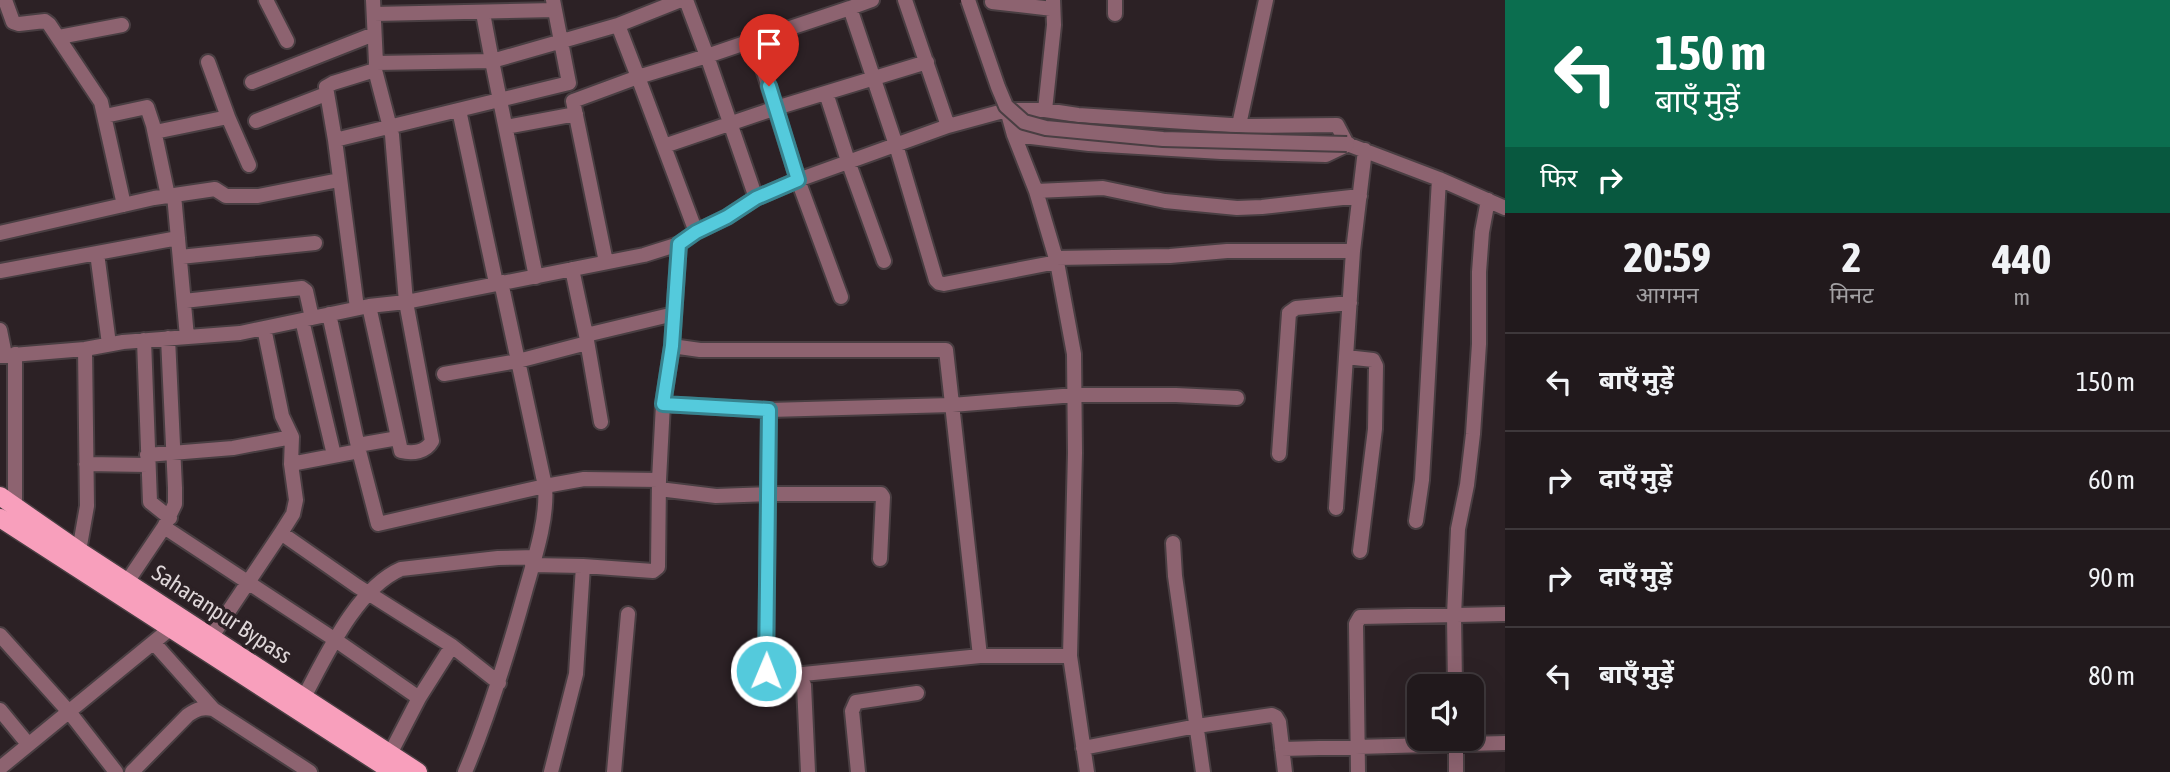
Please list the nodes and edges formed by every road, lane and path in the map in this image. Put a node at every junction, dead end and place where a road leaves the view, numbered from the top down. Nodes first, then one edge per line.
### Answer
1 (5, 0) edge
2 (266, 0) edge
3 (683, 0) edge
4 (872, 0) edge
5 (905, 0) edge
6 (968, 0) edge
7 (1266, 0) edge
8 (992, 2) dead end
9 (554, 5) edge
10 (1053, 5) edge
11 (373, 7) edge
12 (850, 8) junction
13 (483, 13) junction
14 (618, 24) junction
15 (122, 25) dead end
16 (374, 34) junction
17 (59, 37) junction
18 (754, 40) junction
19 (286, 41) dead end
20 (560, 41) junction
21 (707, 56) junction
22 (492, 61) junction
23 (208, 62) dead end
24 (926, 62) junction
25 (376, 66) junction
26 (638, 77) junction
27 (874, 79) junction
28 (252, 82) dead end
29 (569, 83) junction
30 (826, 93) junction
31 (326, 94) junction
32 (501, 101) junction
33 (574, 107) junction
34 (776, 108) junction
35 (459, 110) junction
36 (1007, 110) junction
37 (1045, 110) junction
38 (105, 116) junction
39 (228, 117) junction
40 (256, 121) dead end
41 (730, 124) junction
42 (1239, 125) junction
43 (391, 126) junction
44 (948, 126) junction
45 (506, 127) junction
46 (155, 132) junction
47 (1014, 135) junction
48 (335, 140) junction
49 (1348, 144) junction
50 (896, 145) junction
51 (664, 146) junction
52 (1365, 150) junction
53 (848, 161) junction
54 (249, 165) dead end
55 (1439, 179) junction
56 (339, 180) junction
57 (798, 180) junction
58 (1036, 191) junction
59 (171, 195) junction
60 (1360, 196) junction
61 (756, 198) junction
62 (1488, 200) junction
63 (124, 205) junction
64 (1505, 208) edge
65 (696, 232) junction
66 (0, 233) edge
67 (178, 238) junction
68 (315, 243) dead end
69 (679, 244) junction
70 (1353, 251) junction
71 (97, 253) junction
72 (180, 257) junction
73 (1057, 260) junction
74 (884, 261) dead end
75 (606, 262) junction
76 (572, 269) junction
77 (0, 271) edge
78 (536, 277) junction
79 (498, 283) junction
80 (841, 297) dead end
81 (184, 301) junction
82 (406, 302) junction
83 (1350, 303) junction
84 (363, 307) junction
85 (329, 314) junction
86 (674, 314) junction
87 (307, 319) junction
88 (264, 328) junction
89 (0, 330) edge
90 (187, 337) junction
91 (168, 338) junction
92 (587, 339) junction
93 (144, 340) junction
94 (109, 344) junction
95 (672, 346) junction
96 (85, 349) junction
97 (7, 355) edge
98 (1346, 357) junction
99 (518, 361) junction
100 (444, 374) dead end
101 (1075, 396) junction
102 (1237, 398) dead end
103 (663, 404) junction
104 (952, 405) junction
105 (769, 410) junction
106 (601, 422) dead end
107 (292, 437) junction
108 (398, 438) junction
109 (359, 448) junction
110 (174, 453) junction
111 (1279, 454) dead end
112 (334, 455) junction
113 (147, 460) junction
114 (86, 464) junction
115 (291, 464) junction
116 (659, 484) junction
117 (545, 486) junction
118 (768, 494) junction
119 (8, 502) edge
120 (1336, 508) dead end
121 (1416, 521) dead end
122 (167, 522) junction
123 (8, 523) edge
124 (281, 533) junction
125 (1173, 543) dead end
126 (79, 551) junction
127 (1360, 551) dead end
128 (880, 559) dead end
129 (534, 561) junction
130 (583, 566) junction
131 (127, 582) junction
132 (247, 582) junction
133 (369, 592) junction
134 (628, 614) dead end
135 (1505, 614) edge
136 (1454, 615) junction
137 (171, 628) junction
138 (0, 635) edge
139 (212, 636) junction
140 (334, 639) junction
141 (154, 643) junction
142 (452, 646) junction
143 (980, 656) junction
144 (1070, 656) junction
145 (1455, 674) edge
146 (499, 683) junction
147 (804, 685) dead end
148 (917, 693) dead end
149 (304, 698) junction
150 (419, 698) junction
151 (213, 709) junction
152 (0, 710) edge
153 (69, 713) junction
154 (1197, 726) junction
155 (1484, 742) edge
156 (1505, 743) edge
157 (28, 744) junction
158 (1407, 744) edge
159 (1358, 747) junction
160 (1083, 748) junction
161 (1282, 749) junction
162 (1456, 751) edge
163 (392, 763) edge
164 (0, 768) edge
165 (116, 772) edge
166 (132, 772) edge
167 (310, 772) edge
168 (418, 772) edge
169 (465, 772) edge
170 (551, 772) edge
171 (614, 772) edge
172 (808, 772) edge
173 (858, 772) edge
174 (1087, 772) edge
175 (1203, 772) edge
176 (1285, 772) edge
177 (1359, 772) edge
178 (1456, 772) edge

1 - 17 street
2 - 19 street
3 - 14 street
3 - 21 street
4 - 12 street
5 - 24 street
6 - 49 street, bridge
7 - 42 street
8 - 10 street
9 - 13 street
9 - 20 street
10 - 37 street
11 - 13 street
11 - 16 street
12 - 18 street
12 - 27 street
13 - 22 street
14 - 20 street
14 - 26 street
15 - 17 street
16 - 25 street
16 - 28 street
17 - 38 street
18 - 21 street
18 - 34 street
20 - 22 street
20 - 29 street
21 - 26 street
21 - 41 street
22 - 25 street
22 - 32 street
23 - 39 street
24 - 27 street
24 - 44 street
25 - 31 street
25 - 43 street
26 - 33 street
26 - 51 street
27 - 30 street
27 - 50 street
29 - 32 street
29 - 33 street
30 - 34 street
30 - 53 street
31 - 40 street
31 - 48 street
32 - 35 street
32 - 45 street
33 - 45 street
33 - 75 street
34 - 41 street
34 - 57 street
35 - 43 street
35 - 79 street
36 - 37 street
36 - 44 street
36 - 47 street
37 - 42 street
38 - 46 street
38 - 63 street
39 - 46 street
39 - 54 street
41 - 51 street
41 - 61 street
42 - 49 street
43 - 48 street
43 - 82 street
44 - 50 street
45 - 78 street
46 - 59 street
47 - 49 street
47 - 58 street
48 - 56 street
49 - 52 street
50 - 53 street
50 - 73 street
51 - 65 street
52 - 55 street
52 - 60 street
53 - 57 street
53 - 74 street
55 - 62 street
55 - 121 street
56 - 59 street
56 - 84 street
57 - 61 street
57 - 80 street
58 - 60 street
58 - 73 street
59 - 63 street
59 - 67 street
60 - 70 street
61 - 65 street
62 - 64 street
62 - 136 street
63 - 66 street
65 - 69 street
67 - 71 street
67 - 72 street
68 - 72 street
69 - 75 street
69 - 86 street
70 - 73 street
70 - 83 street
71 - 77 street
71 - 94 street
72 - 81 street
73 - 101 street
75 - 76 street
76 - 78 street
76 - 92 street
78 - 79 street
79 - 82 street
79 - 99 street
81 - 87 street
81 - 90 street
82 - 84 street
82 - 108 street
83 - 98 street
83 - 111 street
84 - 85 street
84 - 108 street
85 - 87 street
85 - 109 street
86 - 92 street
86 - 95 street
87 - 88 street
87 - 112 street
88 - 90 street
88 - 107 street
89 - 97 street
90 - 91 street
91 - 93 street
91 - 110 street
92 - 99 street
92 - 106 street
93 - 94 street
93 - 113 street
94 - 96 street
95 - 103 street
95 - 104 street
96 - 97 street
96 - 114 street
97 - 119 street
98 - 120 street
98 - 127 street
99 - 100 street
99 - 117 street
101 - 102 street
101 - 104 street
101 - 144 street
103 - 105 street
103 - 116 street
104 - 105 street
104 - 143 street
105 - 118 street
107 - 110 street
107 - 115 street
108 - 109 street
109 - 112 street
109 - 117 street
110 - 113 street
110 - 122 street
112 - 115 street
113 - 114 street
113 - 122 street
114 - 126 street
115 - 124 street
116 - 117 street
116 - 118 street
116 - 130 street
117 - 129 street
118 - 128 street
118 - 143 street
119 - 123 street
119 - 126 main road, Saharanpur Bypass
122 - 131 street
122 - 132 street
123 - 137 main road
124 - 132 street
124 - 133 street
125 - 154 street
126 - 131 main road, Saharanpur Bypass
129 - 130 street
129 - 133 street
129 - 146 street
130 - 170 street
131 - 139 main road, Saharanpur Bypass
132 - 139 street
132 - 140 street
133 - 140 street
133 - 142 street
134 - 171 street
135 - 136 street
136 - 145 street
136 - 159 street
137 - 141 street
137 - 163 main road
138 - 153 street
139 - 149 main road, Saharanpur Bypass
140 - 149 street
140 - 150 street
141 - 151 street
141 - 153 street
142 - 146 street
142 - 150 street
143 - 144 street
144 - 160 street
146 - 169 street
147 - 172 street
148 - 173 street
149 - 163 main road, Saharanpur Bypass
150 - 163 street
151 - 166 street
151 - 167 street
152 - 157 street
153 - 157 street
153 - 165 street
154 - 160 street
154 - 161 street
154 - 175 street
155 - 156 street
157 - 164 street
158 - 159 street
159 - 161 street
159 - 177 street
160 - 174 street
161 - 176 street
162 - 178 street
163 - 168 main road, Saharanpur Bypass

